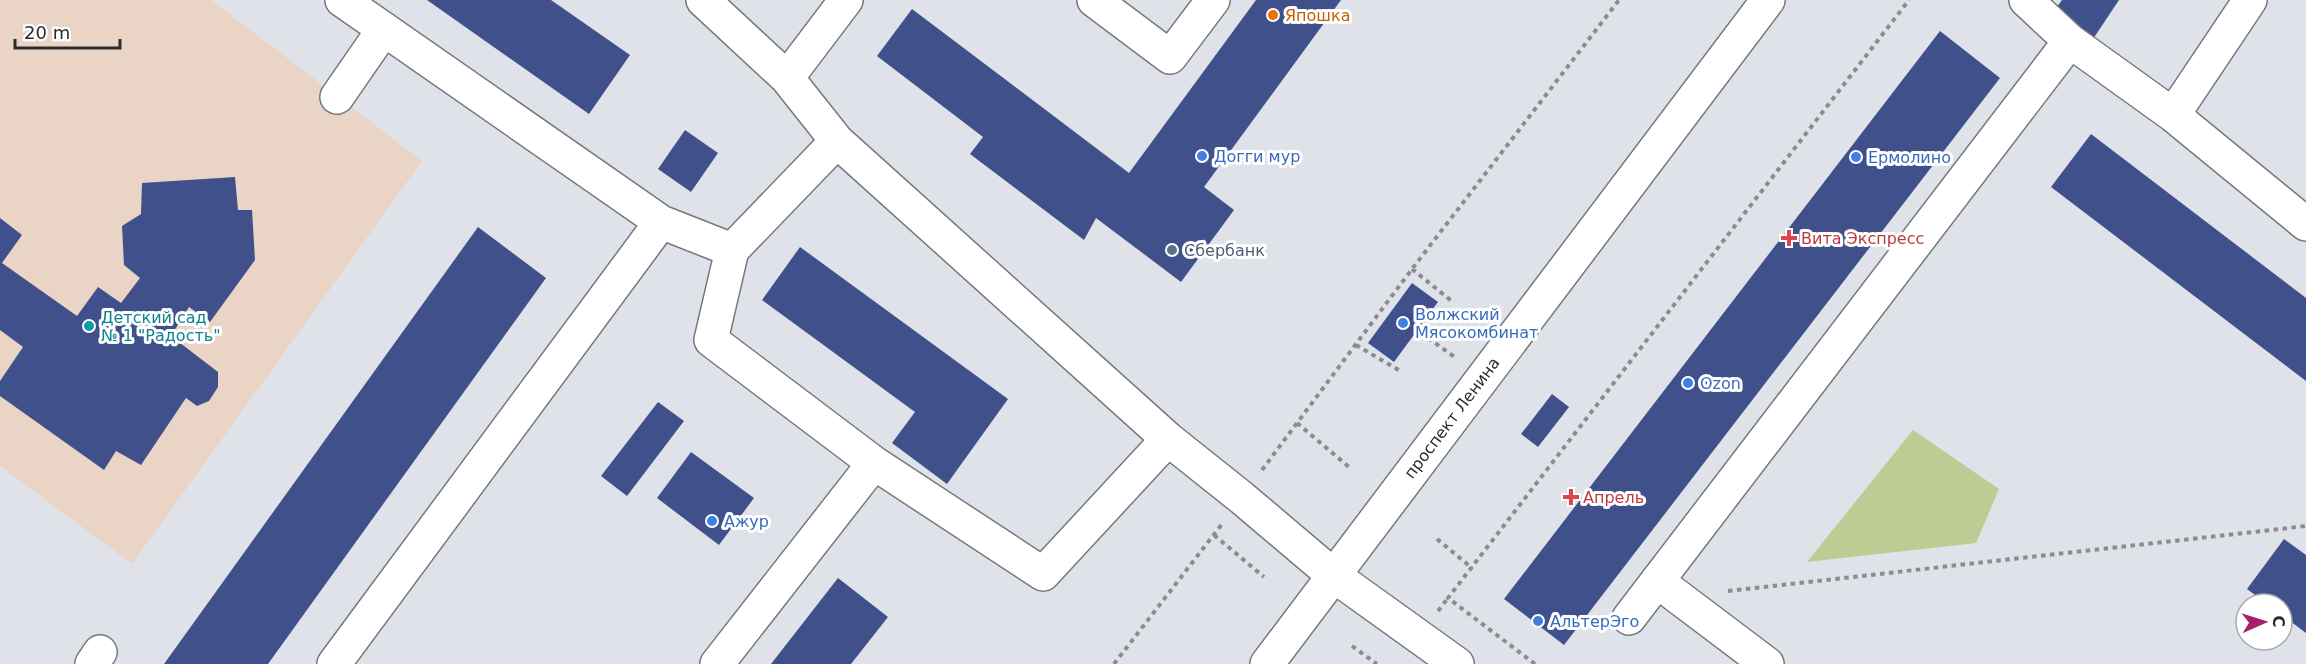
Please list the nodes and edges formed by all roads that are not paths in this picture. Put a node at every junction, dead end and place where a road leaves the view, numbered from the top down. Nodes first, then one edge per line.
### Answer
1 (342, 0) edge
2 (703, 0) edge
3 (846, 0) edge
4 (1094, 0) edge
5 (1213, 0) edge
6 (1768, 0) edge
7 (2026, 0) edge
8 (2250, 0) edge
9 (384, 29) junction
10 (2070, 41) junction
11 (787, 78) junction
12 (338, 97) dead end
13 (2172, 115) junction
14 (837, 141) junction
15 (661, 222) junction
16 (2306, 224) edge
17 (732, 250) junction
18 (1168, 439) junction
19 (874, 463) junction
20 (1333, 575) junction
21 (1667, 588) junction
22 (1629, 618) dead end
23 (334, 664) edge
24 (717, 664) edge
25 (1267, 664) edge
26 (1457, 664) edge
27 (1767, 664) edge

1 - 9 street
2 - 11 street
3 - 11 street
4 - 5 street
6 - 20 street, проспект Ленина
7 - 10 street
8 - 13 street
9 - 12 street
9 - 15 street
10 - 13 street
10 - 21 street
11 - 14 street
13 - 16 street
14 - 17 street
14 - 18 street
15 - 17 street
15 - 23 street
17 - 19 street
18 - 19 street
18 - 20 street
19 - 24 street
20 - 25 street, проспект Ленина
20 - 26 street
21 - 22 street
21 - 27 street

